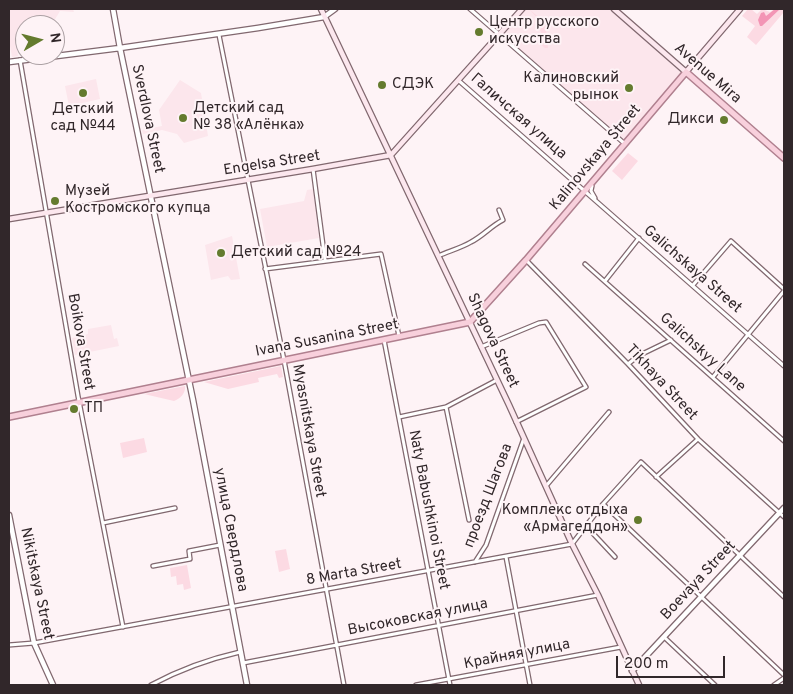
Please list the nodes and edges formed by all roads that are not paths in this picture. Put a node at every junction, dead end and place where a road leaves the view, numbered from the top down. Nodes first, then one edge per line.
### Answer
1 (113, 9) edge
2 (321, 9) edge
3 (335, 9) edge
4 (470, 9) edge
5 (522, 9) edge
6 (614, 9) edge
7 (740, 9) edge
8 (324, 17) junction
9 (219, 34) junction
10 (499, 35) junction
11 (120, 48) junction
12 (65, 55) edge
13 (21, 65) edge
14 (686, 72) junction
15 (458, 80) junction
16 (624, 144) junction
17 (391, 155) junction
18 (784, 158) edge
19 (313, 170) junction
20 (595, 178) junction
21 (247, 180) junction
22 (585, 191) junction
23 (151, 197) junction
24 (599, 202) junction
25 (499, 210) dead end
26 (47, 213) junction
27 (9, 219) edge
28 (639, 238) junction
29 (438, 256) junction
30 (325, 260) junction
31 (526, 260) junction
32 (585, 264) dead end
33 (265, 269) junction
34 (605, 281) junction
35 (694, 285) junction
36 (784, 290) edge
37 (470, 322) junction
38 (748, 335) junction
39 (399, 337) junction
40 (384, 340) junction
41 (671, 340) junction
42 (481, 347) junction
43 (284, 360) junction
44 (628, 364) junction
45 (784, 366) edge
46 (712, 377) junction
47 (188, 380) junction
48 (497, 380) junction
49 (79, 402) junction
50 (446, 407) junction
51 (609, 412) dead end
52 (399, 417) junction
53 (9, 418) edge
54 (516, 422) junction
55 (524, 438) junction
56 (698, 439) junction
57 (784, 441) edge
58 (656, 476) junction
59 (546, 486) junction
60 (603, 504) junction
61 (175, 508) dead end
62 (784, 508) edge
63 (780, 513) junction
64 (9, 515) edge
65 (784, 517) edge
66 (468, 520) dead end
67 (103, 523) junction
68 (586, 526) junction
69 (572, 544) junction
70 (220, 545) junction
71 (506, 556) junction
72 (740, 556) junction
73 (615, 557) dead end
74 (475, 562) junction
75 (153, 566) dead end
76 (428, 571) junction
77 (326, 590) junction
78 (598, 595) junction
79 (702, 596) junction
80 (784, 597) edge
81 (232, 607) junction
82 (516, 611) junction
83 (439, 625) junction
84 (123, 627) junction
85 (664, 637) junction
86 (34, 643) junction
87 (9, 645) edge
88 (337, 645) junction
89 (621, 647) junction
90 (240, 652) junction
91 (242, 663) junction
92 (526, 665) junction
93 (632, 671) junction
94 (784, 677) edge
95 (449, 679) junction
96 (53, 685) edge
97 (151, 685) edge
98 (247, 685) edge
99 (344, 685) edge
100 (416, 685) edge
101 (450, 685) edge
102 (530, 685) edge
103 (639, 685) edge
104 (715, 685) edge
105 (774, 685) edge

1 - 11 street, Sverdlova Street
2 - 8 main road, Shagova Street
3 - 8 street
4 - 10 street
5 - 10 main road
6 - 14 main road, Avenue Mira
7 - 14 main road, Kalinovskaya Street
8 - 9 street
8 - 17 main road, Shagova Street
9 - 11 street
9 - 21 street, Myasnitskaya Street
10 - 15 main road
10 - 16 street
11 - 12 street
11 - 23 street, Sverdlova Street
13 - 26 street, Boikova Street
14 - 16 main road, Kalinovskaya Street
14 - 18 main road, Avenue Mira
15 - 17 main road
15 - 22 street, Галичская улица
16 - 20 main road, Kalinovskaya Street
17 - 19 main road, Engelsa Street
17 - 29 main road, Shagova Street
19 - 21 main road, Engelsa Street
19 - 30 street
20 - 22 main road, Kalinovskaya Street
20 - 24 street
21 - 23 main road, Engelsa Street
21 - 33 street, Myasnitskaya Street
22 - 24 street, Galichskaya Street
22 - 31 main road, Kalinovskaya Street
23 - 26 main road, Engelsa Street
23 - 47 street, Sverdlova Street
24 - 28 street, Galichskaya Street
25 - 29 street
26 - 27 main road, Engelsa Street
26 - 49 street, Boikova Street
28 - 34 street
28 - 35 street, Galichskaya Street
29 - 37 main road, Shagova Street
30 - 33 street
30 - 39 street
31 - 37 main road, Kalinovskaya Street
31 - 44 street, Tikhaya Street
32 - 34 street, Galichskyy Lane
33 - 43 street, Myasnitskaya Street
34 - 41 street, Galichskyy Lane
35 - 36 street
35 - 38 street, Galichskaya Street
36 - 38 street
37 - 39 main road, Ivana Susanina Street
37 - 42 main road, Shagova Street
38 - 45 street, Galichskaya Street
38 - 46 street
39 - 40 main road, Ivana Susanina Street
40 - 43 main road, Ivana Susanina Street
40 - 52 street, Naty Babushkinoi Street
41 - 44 street
41 - 46 street, Galichskyy Lane
42 - 48 main road, Shagova Street
42 - 54 street
43 - 47 main road, Ivana Susanina Street
43 - 77 street, Myasnitskaya Street
44 - 56 street, Tikhaya Street
46 - 57 street, Galichskyy Lane
47 - 49 main road, Ivana Susanina Street
47 - 70 street, улица Свердлова
48 - 50 street
48 - 54 main road, Shagova Street
49 - 53 main road, Ivana Susanina Street
49 - 67 street, Boikova Street
50 - 52 street
50 - 66 street
51 - 59 street
52 - 76 street, Naty Babushkinoi Street
54 - 55 main road, Shagova Street
55 - 59 main road, Shagova Street
55 - 74 street, проезд Шагова
56 - 58 street
56 - 63 street, Tikhaya Street
58 - 60 street
58 - 72 street
59 - 69 main road, Shagova Street
60 - 68 street
60 - 79 street
61 - 67 street
62 - 63 street, Boevaya Street
63 - 65 street, Tikhaya Street
63 - 72 street, Boevaya Street
64 - 86 street, Nikitskaya Street
67 - 84 street, Boikova Street
68 - 69 street
68 - 73 street
69 - 71 street, 8 Marta Street
69 - 78 main road, Shagova Street
70 - 75 street
70 - 81 street, улица Свердлова
71 - 74 street, 8 Marta Street
71 - 82 street
72 - 79 street, Boevaya Street
72 - 80 street
74 - 76 street, 8 Marta Street
76 - 77 street, 8 Marta Street
76 - 83 street, Naty Babushkinoi Street
77 - 81 street, 8 Marta Street
77 - 88 street, Myasnitskaya Street
78 - 82 street, Высоковская улица
78 - 89 main road, Shagova Street
79 - 85 street, Boevaya Street
79 - 94 street
81 - 84 street, 8 Marta Street
81 - 90 street, улица Свердлова
82 - 83 street, Высоковская улица
82 - 92 street
83 - 88 street, Высоковская улица
83 - 95 street, Naty Babushkinoi Street
84 - 86 street, 8 Marta Street
85 - 93 street, Boevaya Street
85 - 104 street
86 - 87 street, 8 Marta Street
86 - 96 street, Nikitskaya Street
88 - 91 street, Высоковская улица
88 - 99 street, Myasnitskaya Street
89 - 92 street, Крайняя улица
89 - 93 main road, Shagova Street
90 - 91 street, улица Свердлова
90 - 97 street
91 - 98 street, улица Свердлова
92 - 95 street, Крайняя улица
92 - 102 street
93 - 103 main road, Shagova Street
94 - 105 street
95 - 100 street, Крайняя улица
95 - 101 street, Naty Babushkinoi Street

